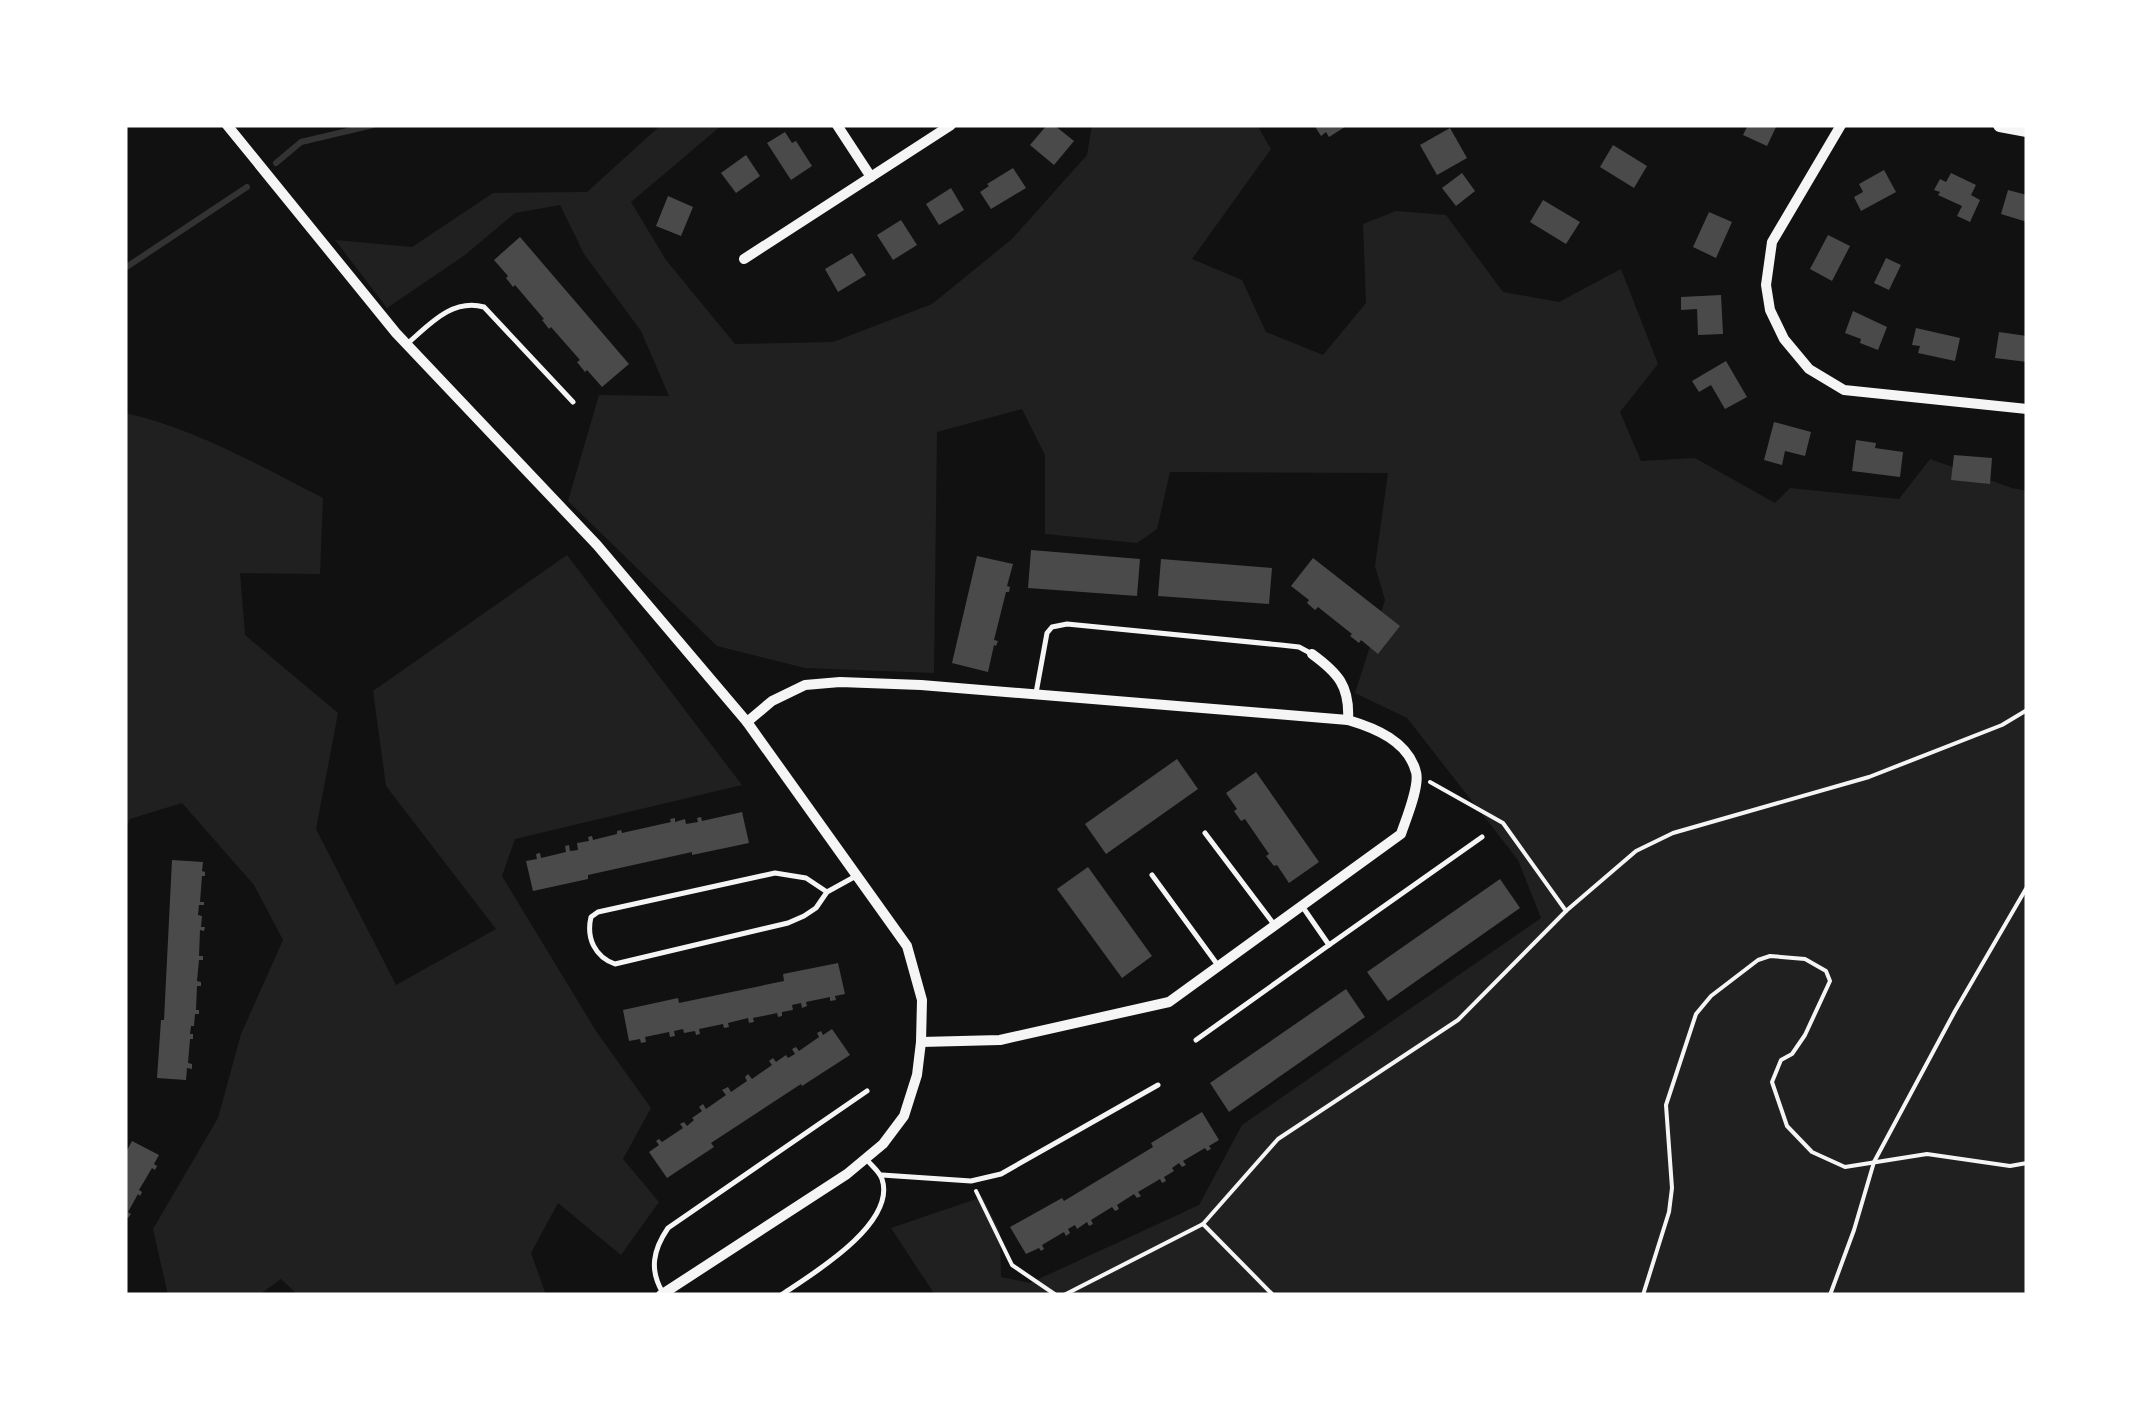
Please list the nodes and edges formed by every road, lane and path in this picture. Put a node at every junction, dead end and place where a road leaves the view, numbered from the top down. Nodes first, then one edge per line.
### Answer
1 (226, 125) edge
2 (837, 125) edge
3 (951, 125) edge
4 (1841, 125) edge
5 (2000, 125) edge
6 (2027, 130) edge
7 (871, 177) junction
8 (744, 258) dead end
9 (407, 344) junction
10 (573, 402) dead end
11 (2027, 409) edge
12 (1312, 654) joint
13 (1036, 694) junction
14 (2027, 710) edge
15 (1348, 720) junction
16 (747, 722) junction
17 (1418, 775) junction
18 (1204, 833) dead end
19 (1482, 837) dead end
20 (1152, 875) dead end
21 (856, 876) junction
22 (2027, 887) edge
23 (827, 892) junction
24 (1302, 906) junction
25 (1566, 912) junction
26 (1275, 926) junction
27 (1329, 945) junction
28 (1219, 966) junction
29 (1196, 1040) dead end
30 (921, 1042) junction
31 (1158, 1084) dead end
32 (867, 1092) dead end
33 (865, 1158) junction
34 (1874, 1162) junction
35 (2027, 1163) edge
36 (882, 1176) junction
37 (971, 1181) junction
38 (1203, 1224) junction
39 (662, 1294) edge
40 (781, 1295) edge
41 (1056, 1295) edge
42 (1064, 1295) edge
43 (1273, 1295) edge
44 (1643, 1295) edge
45 (1830, 1295) edge

1 - 9 street
2 - 7 street
3 - 7 street
4 - 11 street
5 - 6 street
7 - 8 street
9 - 10 lane
9 - 16 street
12 - 13 lane
12 - 15 street
13 - 15 street
13 - 16 street
14 - 25 path
15 - 17 street
16 - 21 street
17 - 24 street
17 - 25 path
18 - 26 lane
19 - 27 lane
20 - 28 lane
21 - 23 lane
21 - 30 street
22 - 34 path
23 - 23 lane
24 - 26 street
24 - 27 lane
25 - 38 path
26 - 28 street
27 - 29 lane
28 - 30 street
30 - 33 street
31 - 37 lane
32 - 39 lane
33 - 36 lane
33 - 39 street
34 - 35 path
34 - 44 path
34 - 45 path
36 - 37 lane
36 - 40 lane
37 - 41 path
38 - 42 path
38 - 43 path

